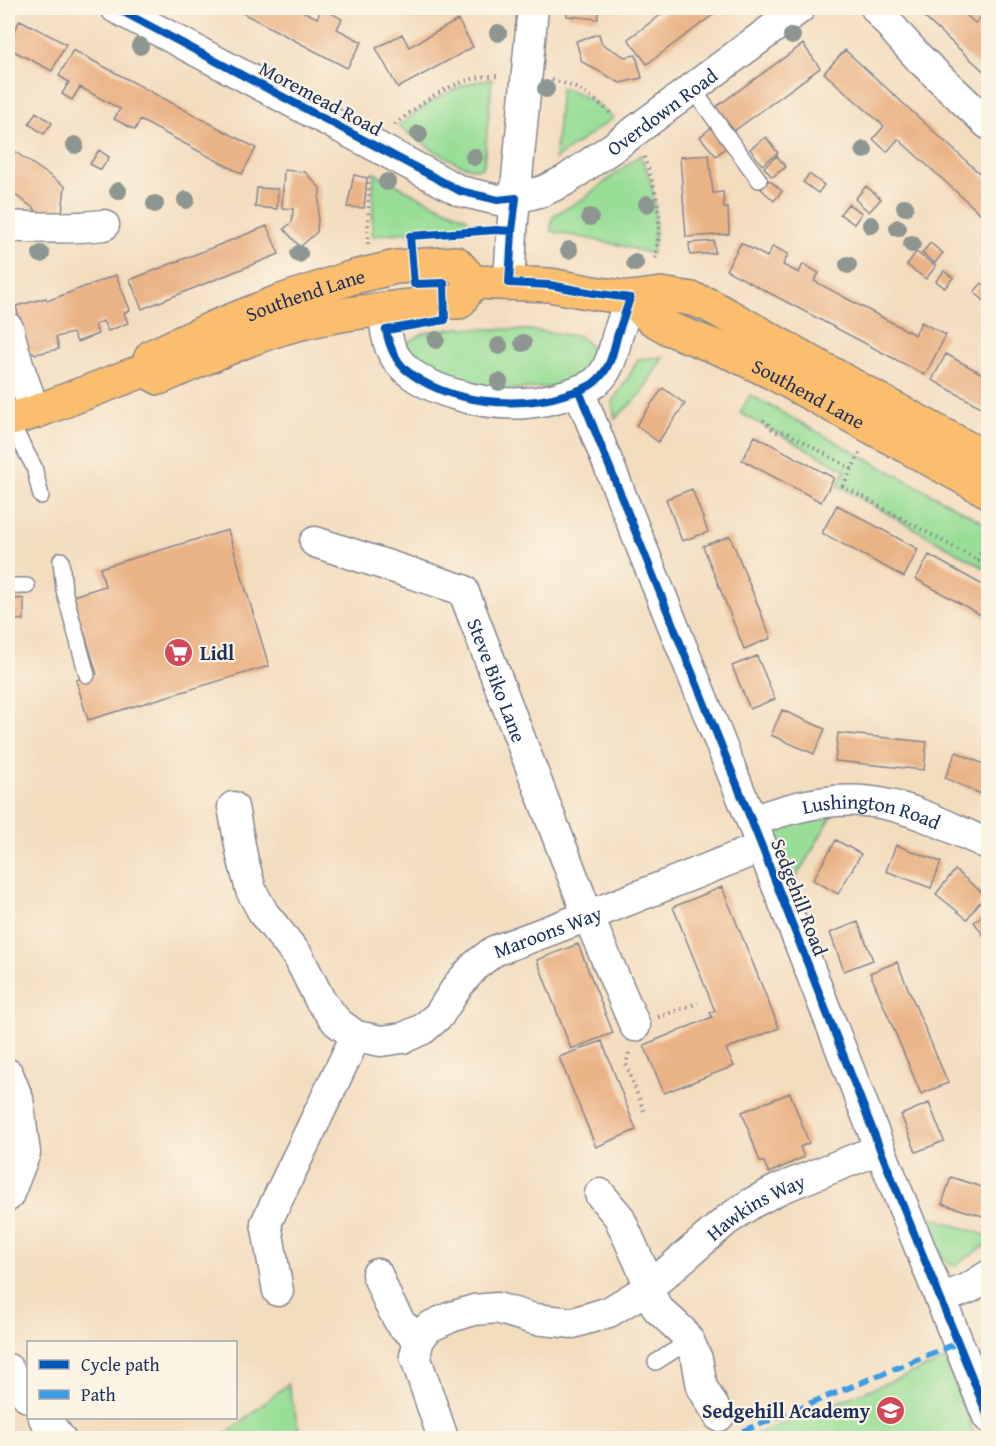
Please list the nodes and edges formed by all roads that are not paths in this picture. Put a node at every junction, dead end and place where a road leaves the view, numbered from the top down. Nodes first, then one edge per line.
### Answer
1 (116, 8) edge
2 (533, 8) edge
3 (800, 8) edge
4 (876, 8) edge
5 (692, 88) junction
6 (988, 124) edge
7 (759, 180) dead end
8 (516, 198) junction
9 (104, 225) dead end
10 (8, 226) edge
11 (473, 282) junction
12 (509, 283) junction
13 (630, 298) junction
14 (384, 309) junction
15 (8, 328) edge
16 (145, 370) junction
17 (579, 391) junction
18 (17, 418) edge
19 (968, 459) edge
20 (988, 491) edge
21 (41, 496) dead end
22 (315, 542) dead end
23 (61, 560) dead end
24 (8, 586) edge
25 (27, 586) dead end
26 (87, 675) dead end
27 (233, 807) dead end
28 (757, 834) junction
29 (988, 844) edge
30 (588, 916) junction
31 (634, 1026) road end
32 (356, 1036) junction
33 (8, 1074) edge
34 (880, 1149) junction
35 (600, 1194) dead end
36 (8, 1196) edge
37 (377, 1274) dead end
38 (988, 1276) edge
39 (647, 1288) junction
40 (278, 1291) dead end
41 (941, 1299) junction
42 (419, 1339) junction
43 (689, 1341) junction
44 (656, 1362) dead end
45 (8, 1369) edge
46 (27, 1395) edge
47 (719, 1416) dead end
48 (988, 1417) edge
49 (45, 1419) edge
50 (60, 1438) edge
51 (443, 1438) edge

1 - 8 street, Moremead Road
2 - 8 street
3 - 5 street, Overdown Road
4 - 6 street
5 - 7 lane
5 - 8 street, Overdown Road
8 - 12 street
9 - 10 street
11 - 12 main road, Southend Lane
11 - 14 main road, Southend Lane
11 - 16 main road, Southend Lane
12 - 13 main road, Southend Lane
13 - 17 street, Southend Lane
13 - 19 main road, Southend Lane
14 - 16 main road, Southend Lane
14 - 17 street, Southend Lane
15 - 18 street
16 - 18 main road, Southend Lane
17 - 28 street, Sedgehill Road
18 - 21 lane
19 - 20 main road, Southend Lane
22 - 30 street, Steve Biko Lane
23 - 26 lane
24 - 25 lane
27 - 32 street
28 - 29 street, Lushington Road
28 - 30 street, Maroons Way
28 - 34 street, Sedgehill Road
30 - 31 street
30 - 32 street, Maroons Way
32 - 40 street
33 - 36 street
34 - 39 street, Hawkins Way
34 - 41 street, Sedgehill Road
35 - 39 street
37 - 42 street
38 - 41 street
39 - 42 street, Hawkins Way
39 - 43 street
41 - 48 street, Sedgehill Road
42 - 51 street
43 - 44 lane
43 - 47 street
45 - 46 street
49 - 50 street

